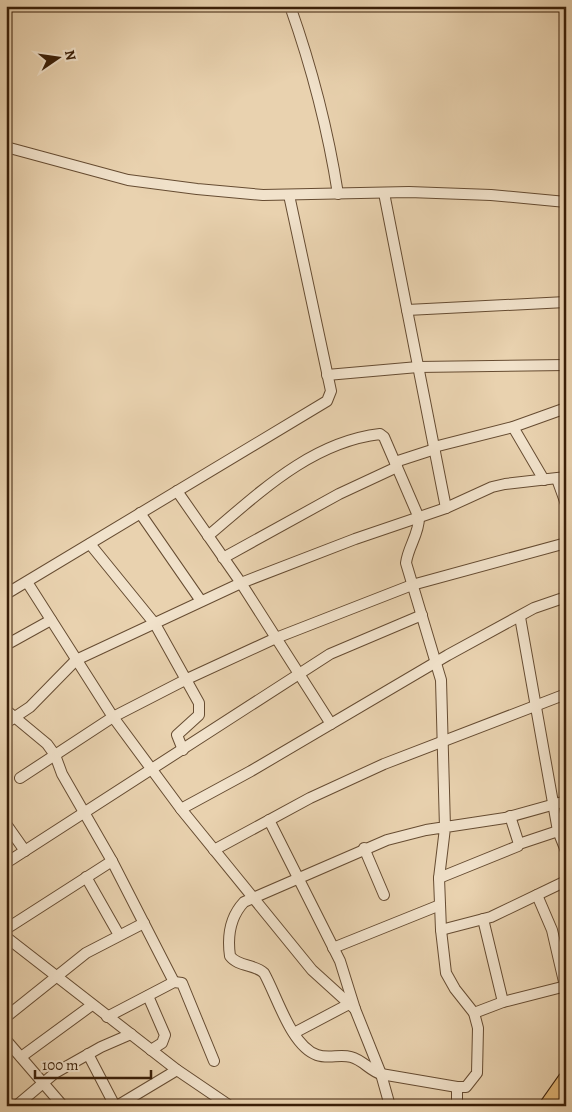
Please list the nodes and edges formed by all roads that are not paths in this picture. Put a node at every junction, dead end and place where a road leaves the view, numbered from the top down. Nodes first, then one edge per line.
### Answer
1 (290, 6) edge
2 (6, 147) edge
3 (384, 193) junction
4 (338, 194) junction
5 (288, 195) junction
6 (566, 202) edge
7 (566, 302) edge
8 (407, 310) junction
9 (566, 366) edge
10 (418, 367) junction
11 (327, 375) junction
12 (566, 408) edge
13 (513, 427) junction
14 (434, 448) junction
15 (396, 464) junction
16 (562, 478) edge
17 (544, 480) junction
18 (177, 491) junction
19 (566, 504) edge
20 (446, 508) junction
21 (140, 513) junction
22 (420, 518) junction
23 (208, 536) junction
24 (566, 543) edge
25 (90, 544) junction
26 (223, 558) junction
27 (27, 582) junction
28 (241, 582) junction
29 (412, 585) junction
30 (6, 594) edge
31 (566, 597) edge
32 (201, 601) junction
33 (422, 615) junction
34 (520, 617) junction
35 (51, 620) junction
36 (155, 624) junction
37 (276, 638) junction
38 (6, 645) edge
39 (76, 660) junction
40 (437, 662) junction
41 (299, 674) junction
42 (186, 680) junction
43 (566, 694) edge
44 (536, 706) junction
45 (6, 710) edge
46 (113, 717) junction
47 (10, 720) edge
48 (331, 724) junction
49 (442, 740) junction
50 (183, 750) junction
51 (55, 755) junction
52 (152, 770) junction
53 (20, 778) dead end
54 (566, 802) edge
55 (553, 805) junction
56 (181, 809) junction
57 (85, 814) junction
58 (510, 816) junction
59 (269, 820) junction
60 (6, 824) edge
61 (445, 828) junction
62 (558, 831) junction
63 (519, 844) junction
64 (364, 848) junction
65 (214, 850) junction
66 (25, 851) junction
67 (566, 851) edge
68 (112, 861) junction
69 (6, 863) edge
70 (86, 877) junction
71 (296, 878) junction
72 (439, 878) junction
73 (566, 880) edge
74 (384, 894) dead end
75 (537, 895) junction
76 (251, 897) junction
77 (440, 906) junction
78 (483, 919) junction
79 (144, 923) junction
80 (6, 929) edge
81 (441, 930) junction
82 (119, 935) junction
83 (6, 937) edge
84 (333, 948) junction
85 (56, 978) junction
86 (174, 982) junction
87 (565, 986) edge
88 (148, 996) junction
89 (503, 1002) junction
90 (92, 1005) junction
91 (352, 1007) junction
92 (474, 1013) junction
93 (107, 1016) junction
94 (6, 1017) edge
95 (294, 1033) junction
96 (131, 1034) junction
97 (6, 1040) edge
98 (151, 1050) junction
99 (88, 1054) junction
100 (21, 1057) junction
101 (214, 1061) dead end
102 (177, 1070) junction
103 (381, 1074) junction
104 (566, 1079) edge
105 (43, 1083) junction
106 (457, 1087) junction
107 (16, 1106) edge
108 (63, 1106) edge
109 (116, 1106) edge
110 (230, 1106) edge
111 (390, 1106) edge
112 (457, 1106) edge
113 (547, 1106) edge

1 - 4 street
2 - 5 street
3 - 4 street
3 - 6 street
3 - 8 street
4 - 5 street
5 - 11 street
7 - 8 street
8 - 10 street
9 - 10 street
10 - 11 street
10 - 14 street
11 - 18 street
12 - 13 street
13 - 14 street
13 - 17 street
14 - 15 street
14 - 20 street
15 - 22 street
15 - 23 street
15 - 26 street
16 - 17 street
16 - 19 street
17 - 20 street
18 - 21 street
18 - 23 street
20 - 22 street
21 - 25 street
21 - 32 street
22 - 28 street
22 - 29 street
23 - 26 street
24 - 29 street
25 - 27 street
25 - 36 street
26 - 28 street
27 - 30 street
27 - 35 street
28 - 32 street
28 - 37 street
29 - 33 street
29 - 37 street
31 - 34 street
32 - 36 street
33 - 40 street
33 - 41 street
34 - 40 street
34 - 44 street
35 - 38 street
35 - 39 street
36 - 39 street
36 - 42 street
37 - 41 street
37 - 42 street
39 - 46 street
39 - 47 street
40 - 48 street
40 - 49 street
41 - 48 street
41 - 50 street
42 - 46 street
42 - 50 street
43 - 44 street
44 - 49 street
44 - 55 street
45 - 47 street
46 - 51 street
46 - 52 street
47 - 51 street
48 - 56 street
49 - 59 street
49 - 61 street
50 - 52 street
51 - 53 street
51 - 57 street
52 - 56 street
52 - 57 street
54 - 55 street
55 - 58 street
55 - 62 street
56 - 65 street
57 - 66 street
57 - 68 street
58 - 61 street
58 - 63 street
59 - 65 street
59 - 71 street
60 - 66 street
61 - 64 street
61 - 72 street
62 - 63 street
62 - 67 street
63 - 72 street
64 - 71 street
64 - 74 street
65 - 76 street
66 - 69 street
68 - 70 street
68 - 79 street
70 - 80 street
70 - 82 street
71 - 76 street
71 - 84 street
72 - 77 street
73 - 75 street
75 - 78 street
75 - 87 street
76 - 91 street
76 - 95 street
77 - 81 street
77 - 84 street
78 - 81 street
78 - 89 street
79 - 82 street
79 - 86 street
81 - 92 street
82 - 85 street
83 - 85 street
84 - 91 street
85 - 90 street
85 - 94 street
86 - 88 street
86 - 101 street
87 - 89 street
88 - 93 street
88 - 98 street
89 - 92 street
90 - 93 street
90 - 100 street
91 - 95 street
91 - 103 street
92 - 106 street
93 - 96 street
95 - 103 street
96 - 98 street
96 - 99 street
97 - 100 street
98 - 102 street
99 - 105 street
99 - 109 street
100 - 105 street
102 - 109 street
102 - 110 street
103 - 106 street
103 - 111 street
104 - 113 highway
105 - 107 street
105 - 108 street
106 - 112 street

